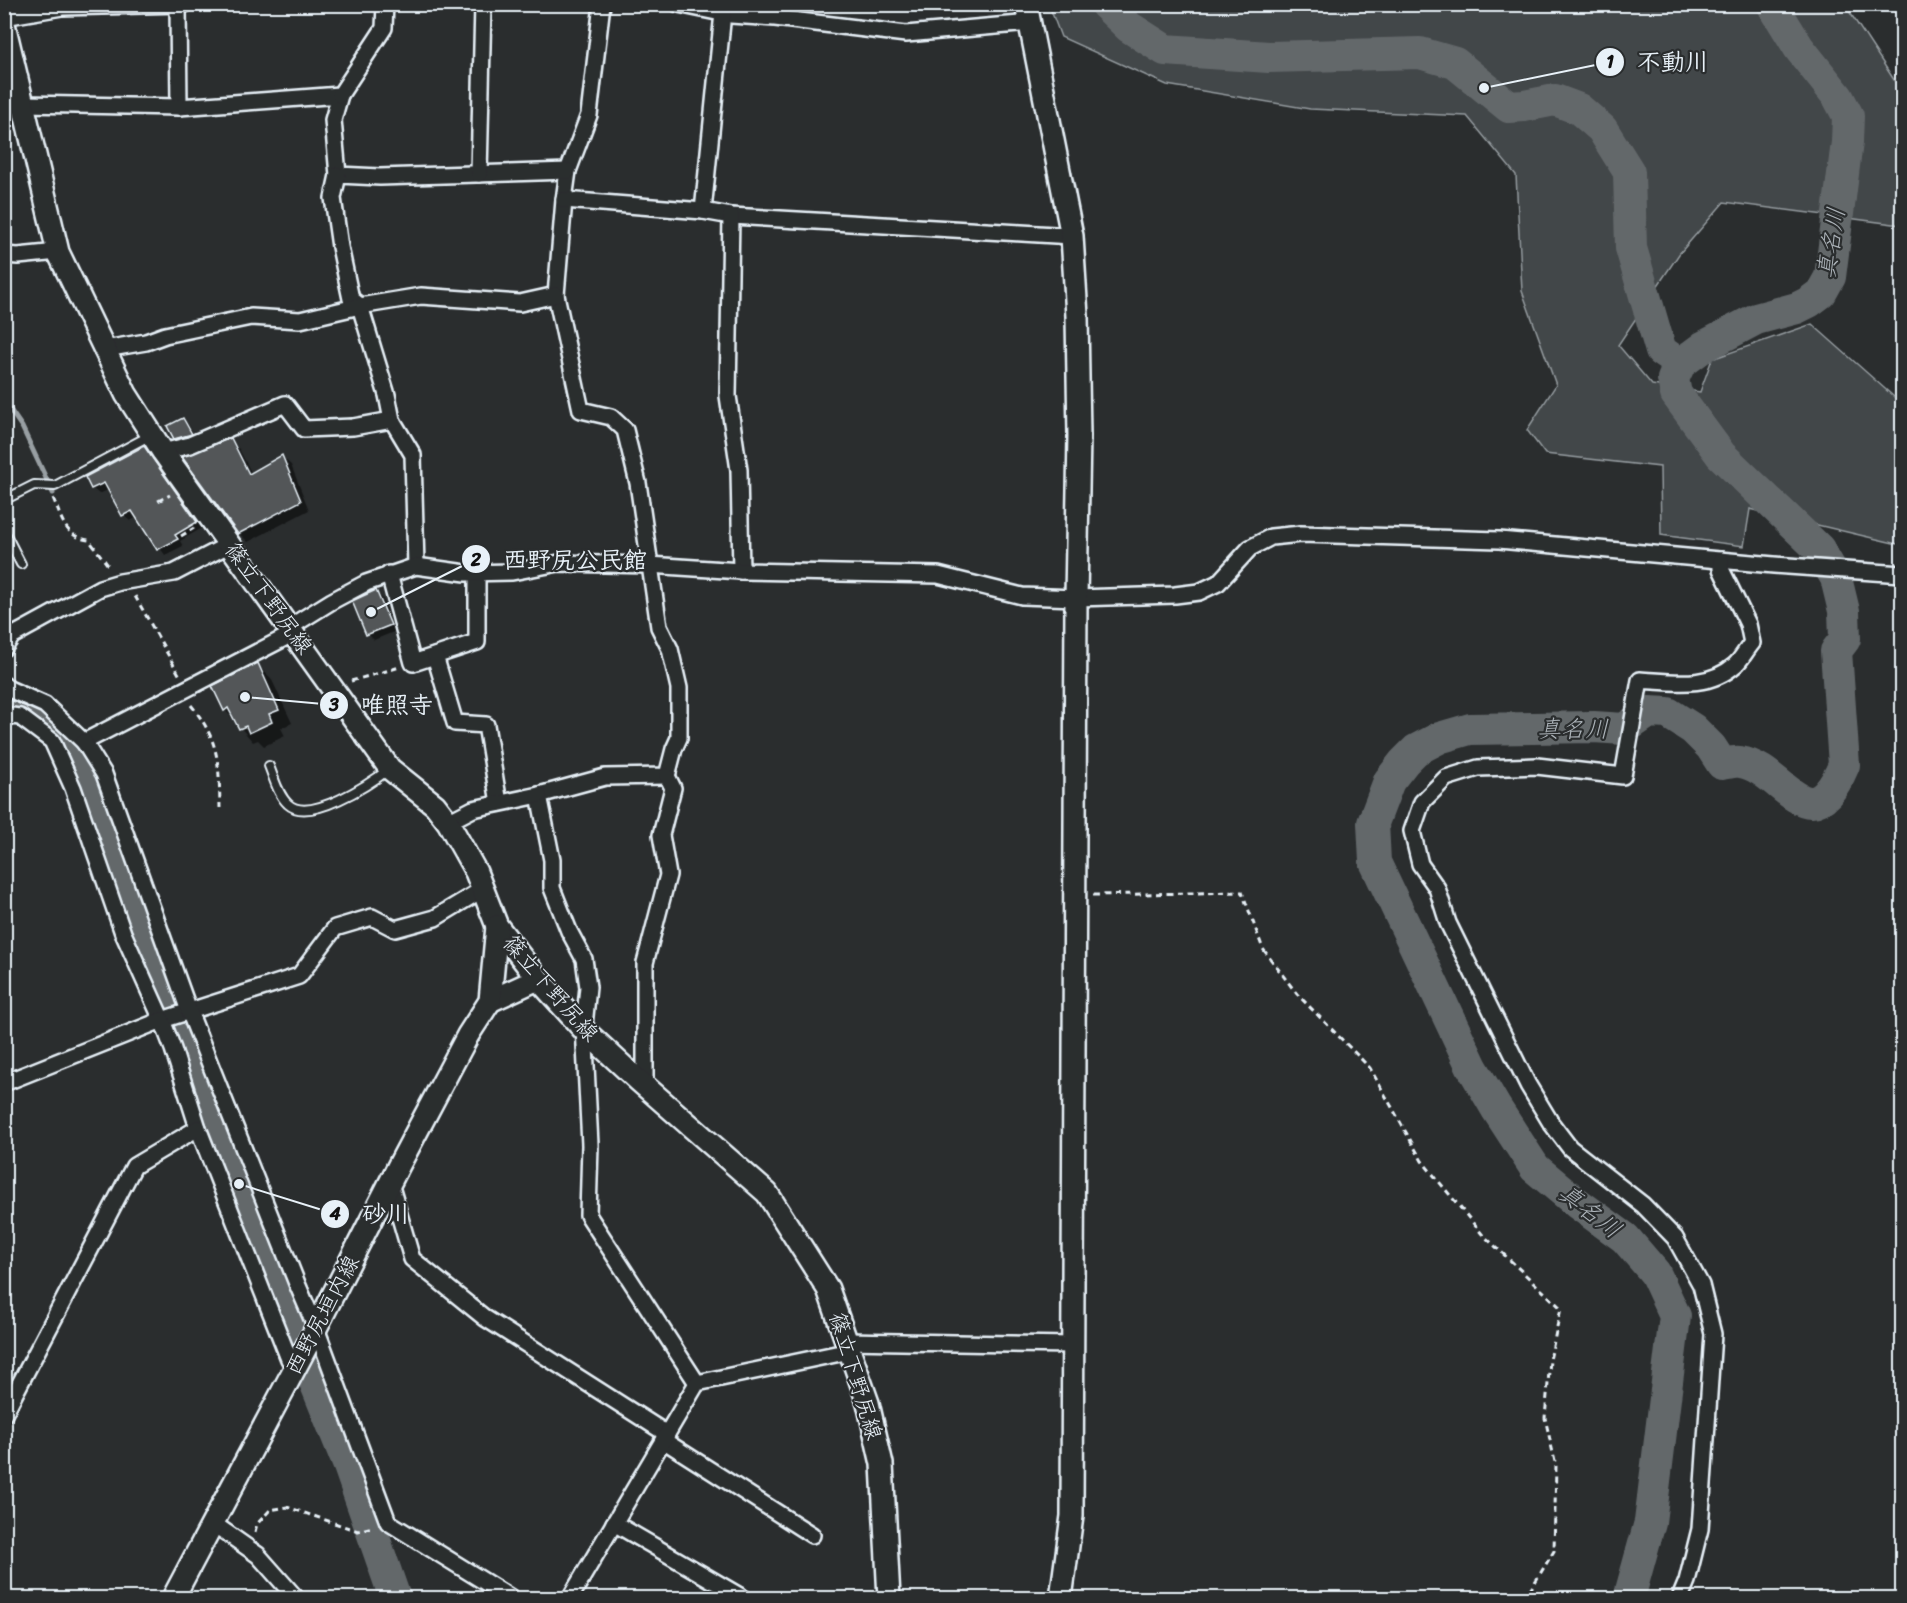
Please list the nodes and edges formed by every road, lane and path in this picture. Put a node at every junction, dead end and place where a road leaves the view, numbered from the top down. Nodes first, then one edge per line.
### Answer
1 (385, 4) edge
2 (483, 4) edge
3 (602, 4) edge
4 (678, 4) edge
5 (182, 5) edge
6 (723, 13) junction
7 (1029, 14) edge
8 (4, 17) edge
9 (6, 35) edge
10 (340, 95) junction
11 (24, 104) junction
12 (179, 107) junction
13 (568, 171) junction
14 (479, 174) junction
15 (338, 175) junction
16 (564, 200) junction
17 (703, 212) junction
18 (731, 216) junction
19 (1072, 236) junction
20 (58, 252) junction
21 (4, 255) edge
22 (556, 295) junction
23 (360, 306) junction
24 (105, 349) junction
25 (392, 420) junction
26 (158, 443) junction
27 (47, 485) junction
28 (4, 500) edge
29 (4, 531) edge
30 (230, 544) junction
31 (1721, 560) junction
32 (21, 564) dead end
33 (649, 565) junction
34 (416, 566) junction
35 (741, 571) junction
36 (477, 573) junction
37 (390, 574) junction
38 (1902, 574) edge
39 (123, 582) junction
40 (1076, 598) junction
41 (292, 630) junction
42 (4, 648) edge
43 (435, 656) junction
44 (413, 663) junction
45 (4, 684) edge
46 (332, 686) junction
47 (184, 690) junction
48 (4, 715) edge
49 (84, 741) junction
50 (268, 766) dead end
51 (390, 769) junction
52 (667, 776) junction
53 (539, 795) junction
54 (499, 803) junction
55 (220, 808) dead end
56 (448, 822) junction
57 (483, 889) junction
58 (1075, 895) junction
59 (496, 926) junction
60 (538, 979) junction
61 (490, 1001) junction
62 (186, 1012) junction
63 (164, 1019) junction
64 (585, 1030) junction
65 (4, 1083) edge
66 (645, 1087) junction
67 (198, 1128) junction
68 (390, 1183) junction
69 (314, 1332) junction
70 (1072, 1345) junction
71 (848, 1346) junction
72 (296, 1363) junction
73 (697, 1383) junction
74 (4, 1414) edge
75 (665, 1437) junction
76 (214, 1522) junction
77 (614, 1524) junction
78 (358, 1531) dead end
79 (812, 1535) dead end
80 (251, 1551) junction
81 (173, 1599) edge
82 (296, 1599) edge
83 (511, 1599) edge
84 (570, 1599) edge
85 (743, 1599) edge
86 (889, 1599) edge
87 (1061, 1599) edge
88 (1523, 1599) edge
89 (1680, 1599) edge

1 - 10 street
2 - 14 street
3 - 13 street
4 - 6 street
5 - 8 street
5 - 12 street
6 - 7 street
6 - 17 street
7 - 19 main road
9 - 11 main road, 篠立下野尻線
10 - 12 street
10 - 15 street
11 - 12 street
11 - 20 main road, 篠立下野尻線
13 - 14 street
13 - 16 street
14 - 15 street
15 - 23 street
16 - 17 street
16 - 22 street
17 - 18 street
18 - 19 street
18 - 35 street
19 - 40 main road
20 - 21 street
20 - 24 main road, 篠立下野尻線
22 - 23 street
22 - 33 street
23 - 24 street
23 - 25 street
24 - 26 main road, 篠立下野尻線
25 - 26 street
25 - 34 street
26 - 27 lane
26 - 30 main road, 篠立下野尻線
27 - 28 lane
27 - 39 path
29 - 32 lane
30 - 39 street
30 - 41 main road, 篠立下野尻線
31 - 38 street
31 - 40 street
31 - 89 street
33 - 35 street
33 - 36 street
33 - 52 street
34 - 36 street
34 - 37 street
35 - 40 street
36 - 43 street
37 - 41 street
37 - 44 street
39 - 42 street
39 - 47 path
40 - 58 main road
41 - 46 main road, 篠立下野尻線
41 - 47 street
43 - 44 street
43 - 54 street
44 - 46 path
45 - 49 street
46 - 51 main road, 篠立下野尻線
47 - 49 street
47 - 55 path
48 - 63 street
49 - 62 street
50 - 51 lane
51 - 56 main road, 篠立下野尻線
52 - 53 street
52 - 66 street
53 - 54 street
53 - 64 street
54 - 56 street
56 - 57 main road, 篠立下野尻線
57 - 59 main road, 篠立下野尻線
57 - 62 street
58 - 70 main road
58 - 88 path
59 - 60 main road, 篠立下野尻線
59 - 61 main road, 西野尻垣内線
60 - 61 main road
60 - 64 main road, 篠立下野尻線
61 - 68 main road, 西野尻垣内線
62 - 63 street
62 - 69 street
63 - 65 street
63 - 67 street
64 - 66 main road, 篠立下野尻線
64 - 73 street
66 - 71 main road, 篠立下野尻線
67 - 72 street
67 - 74 street
68 - 69 main road, 西野尻垣内線
68 - 75 street
69 - 72 main road, 西野尻垣内線
69 - 83 street
70 - 71 street
70 - 87 main road
71 - 73 street
71 - 86 main road, 篠立下野尻線
72 - 76 main road, 西野尻垣内線
73 - 75 street
75 - 77 street
75 - 79 street
76 - 80 street
76 - 81 main road, 西野尻垣内線
77 - 84 street
77 - 85 street
78 - 80 path
80 - 82 street

